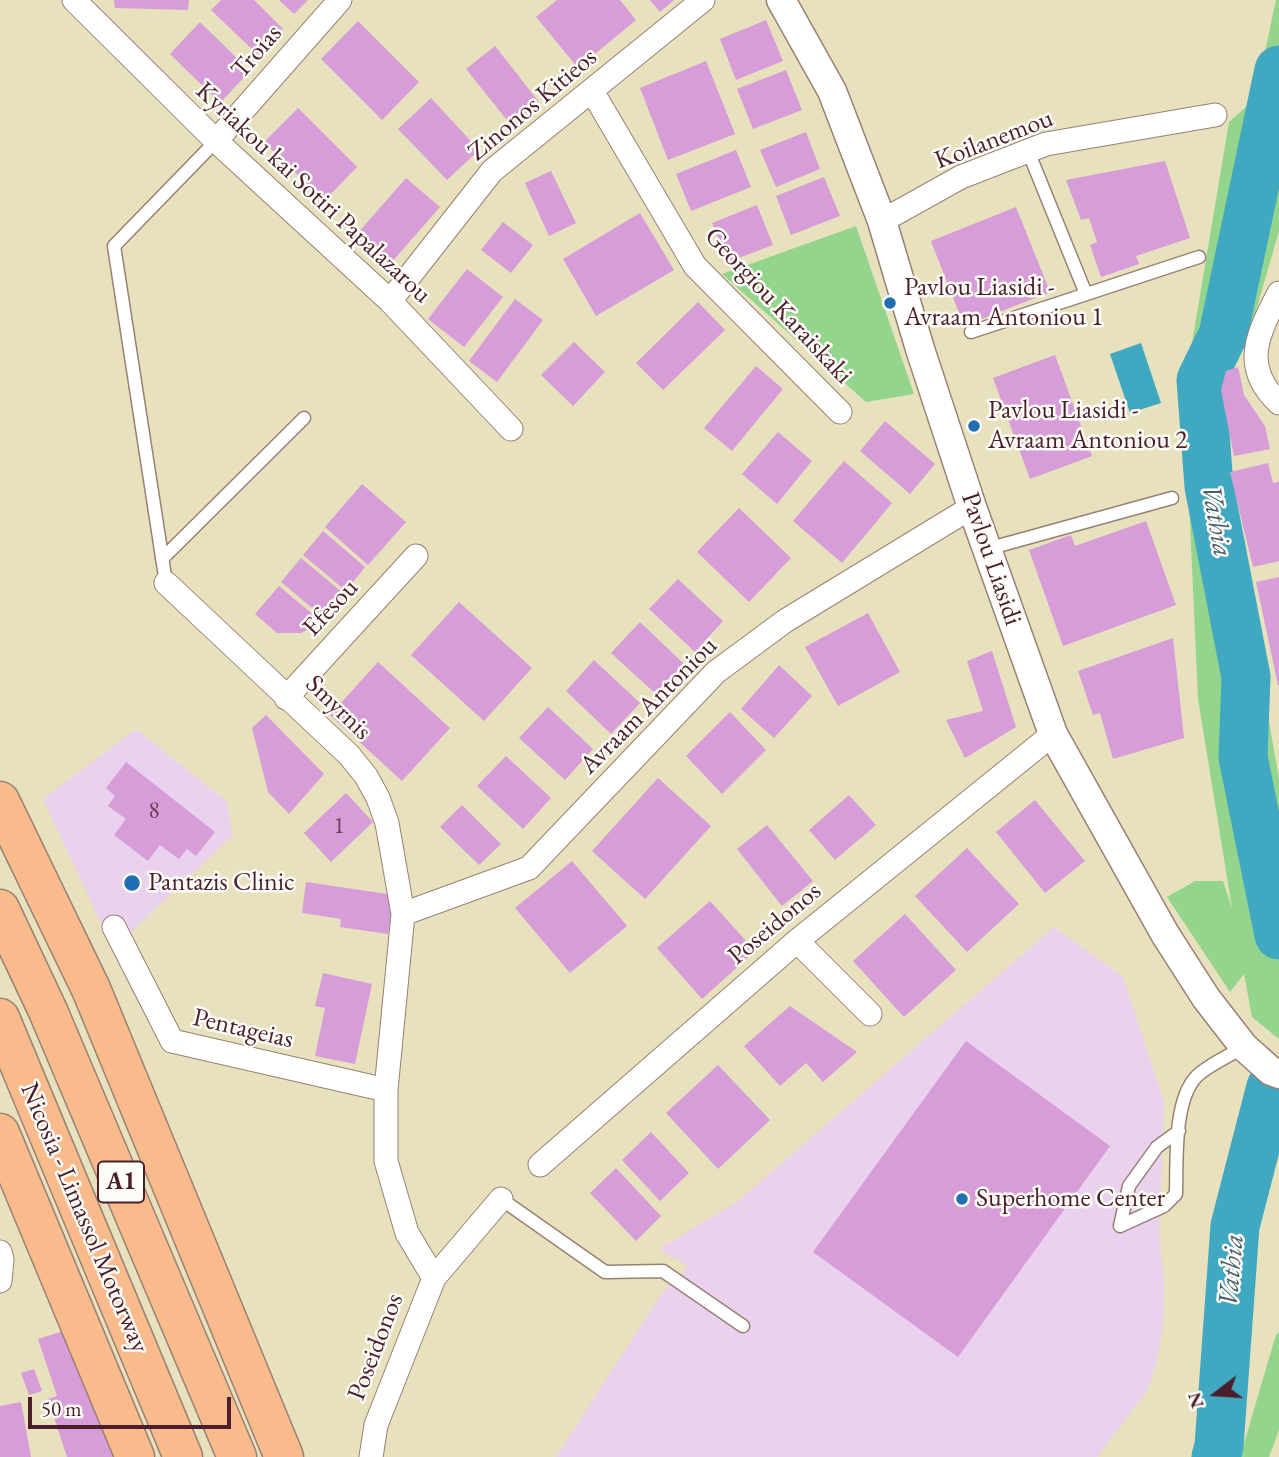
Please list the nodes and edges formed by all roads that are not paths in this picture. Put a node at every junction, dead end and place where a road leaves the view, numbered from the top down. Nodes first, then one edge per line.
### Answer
1 (74, 0) edge
2 (340, 0) edge
3 (703, 0) edge
4 (781, 0) edge
5 (593, 91) junction
6 (1215, 115) dead end
7 (216, 141) junction
8 (1028, 151) junction
9 (882, 221) junction
10 (1199, 257) dead end
11 (1279, 293) edge
12 (1086, 294) junction
13 (390, 301) junction
14 (971, 332) dead end
15 (1279, 404) edge
16 (840, 412) dead end
17 (304, 418) dead end
18 (511, 429) dead end
19 (1172, 499) dead end
20 (972, 507) junction
21 (987, 549) junction
22 (416, 556) dead end
23 (162, 559) junction
24 (166, 583) joint
25 (286, 698) junction
26 (1052, 734) junction
27 (0, 801) edge
28 (0, 909) edge
29 (403, 914) junction
30 (114, 927) dead end
31 (797, 941) junction
32 (870, 1014) dead end
33 (0, 1018) edge
34 (1244, 1047) junction
35 (1279, 1074) edge
36 (386, 1090) junction
37 (1179, 1131) junction
38 (0, 1133) edge
39 (540, 1165) dead end
40 (501, 1199) joint
41 (0, 1252) edge
42 (433, 1278) junction
43 (0, 1281) edge
44 (743, 1326) dead end
45 (135, 1457) edge
46 (184, 1457) edge
47 (237, 1457) edge
48 (284, 1457) edge
49 (371, 1457) edge

1 - 7 street, Kyriakou kai Sotiri Papalazarou
2 - 7 street, Troias
3 - 5 street, Zinonos Kitieos
4 - 9 street, Pavlou Liasidi
5 - 13 street, Zinonos Kitieos
5 - 16 street, Georgiou Karaiskaki
6 - 8 street, Koilanemou
7 - 13 street, Kyriakou kai Sotiri Papalazarou
7 - 23 lane
8 - 9 street, Koilanemou
8 - 12 lane
9 - 20 street, Pavlou Liasidi
10 - 12 lane
11 - 15 street
12 - 14 lane
13 - 18 street, Kyriakou kai Sotiri Papalazarou
17 - 23 lane
19 - 21 lane
20 - 21 street, Pavlou Liasidi
20 - 29 street, Avraam Antoniou
21 - 26 street, Pavlou Liasidi
22 - 25 street, Efesou
23 - 24 lane
24 - 25 street, Smyrnis
25 - 29 street, Smyrnis
26 - 31 street, Poseidonos
26 - 34 street, Pavlou Liasidi
27 - 48 highway
28 - 47 highway, Nicosia - Limassol Motorway / A1
29 - 36 street, Smyrnis
30 - 36 street, Pentageias
31 - 32 street
31 - 39 street, Poseidonos
33 - 46 highway, Nicosia - Limassol Motorway / A1
34 - 35 street, Pavlou Liasidi
34 - 37 lane
36 - 42 street, Smyrnis
37 - 37 lane
38 - 45 highway
40 - 42 street, Poseidonos
40 - 44 lane
41 - 43 street
42 - 49 street, Poseidonos

